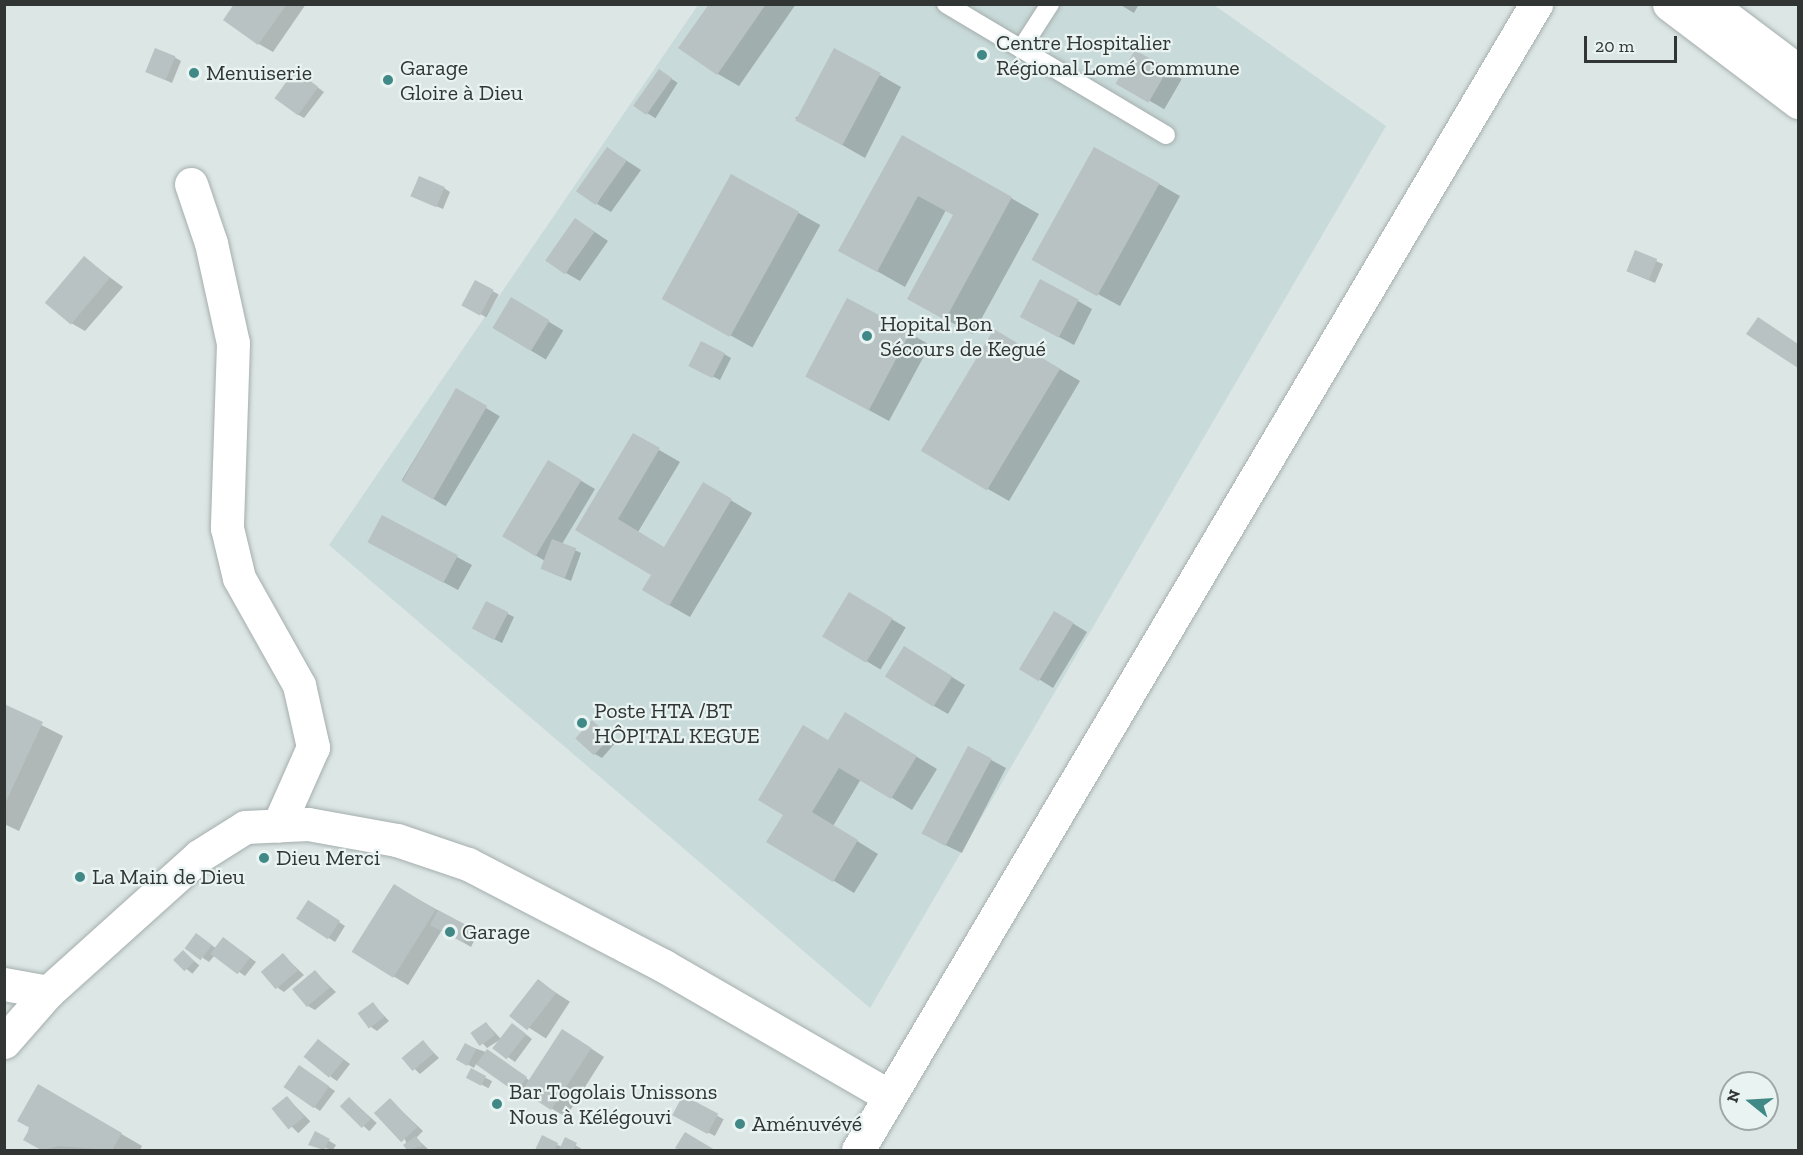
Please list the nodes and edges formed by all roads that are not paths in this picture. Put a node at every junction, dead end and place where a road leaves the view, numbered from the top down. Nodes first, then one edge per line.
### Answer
1 (946, 4) edge
2 (1050, 4) edge
3 (1536, 4) edge
4 (1669, 4) edge
5 (1709, 4) edge
6 (1021, 49) junction
7 (1798, 71) edge
8 (1798, 102) edge
9 (1166, 135) dead end
10 (191, 184) dead end
11 (278, 826) junction
12 (4, 984) edge
13 (48, 992) junction
14 (4, 1042) edge
15 (888, 1096) junction
16 (858, 1150) edge

1 - 6 lane
2 - 6 lane
3 - 15 street
4 - 8 street
5 - 7 street
6 - 9 lane
10 - 11 street
11 - 13 street
11 - 15 street
12 - 13 street
13 - 14 street
15 - 16 street

